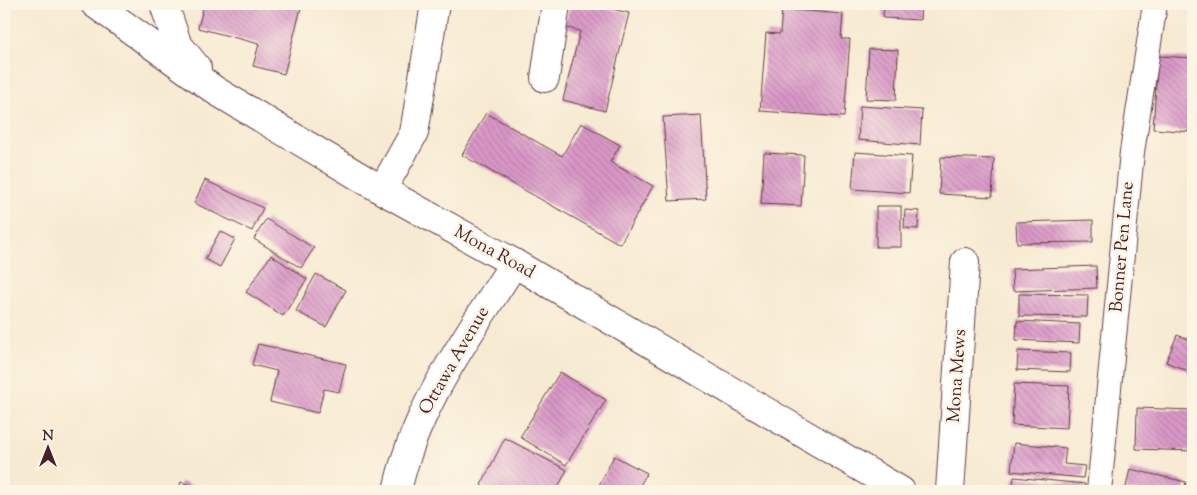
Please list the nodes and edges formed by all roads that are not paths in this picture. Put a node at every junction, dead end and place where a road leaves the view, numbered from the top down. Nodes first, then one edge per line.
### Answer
1 (95, 4) edge
2 (164, 4) edge
3 (435, 4) edge
4 (556, 4) edge
5 (1155, 4) edge
6 (545, 78) dead end
7 (216, 91) junction
8 (382, 190) junction
9 (965, 262) dead end
10 (514, 263) junction
11 (397, 491) edge
12 (901, 491) edge
13 (950, 491) edge
14 (1100, 491) edge

1 - 7 street, Mona Road
2 - 7 street
3 - 8 street
4 - 6 street
5 - 14 street, Bonner Pen Lane
7 - 8 street, Mona Road
8 - 10 street, Mona Road
9 - 13 street, Mona Mews
10 - 11 street, Ottawa Avenue
10 - 12 street, Mona Road

